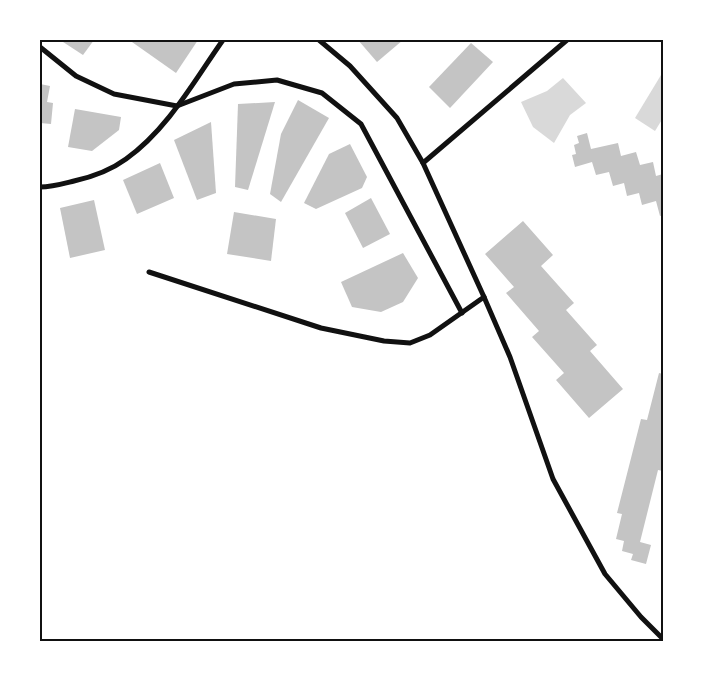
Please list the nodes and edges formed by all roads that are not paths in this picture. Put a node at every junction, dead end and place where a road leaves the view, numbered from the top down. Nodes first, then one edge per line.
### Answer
1 (223, 40) edge
2 (318, 40) edge
3 (567, 40) edge
4 (40, 47) edge
5 (177, 106) junction
6 (422, 163) junction
7 (40, 187) edge
8 (149, 272) dead end
9 (484, 297) junction
10 (462, 313) junction
11 (663, 639) edge

1 - 5 street
2 - 6 street
3 - 6 street
4 - 5 street
5 - 7 street
5 - 10 street
6 - 9 street
8 - 10 street
9 - 10 street
9 - 11 street

